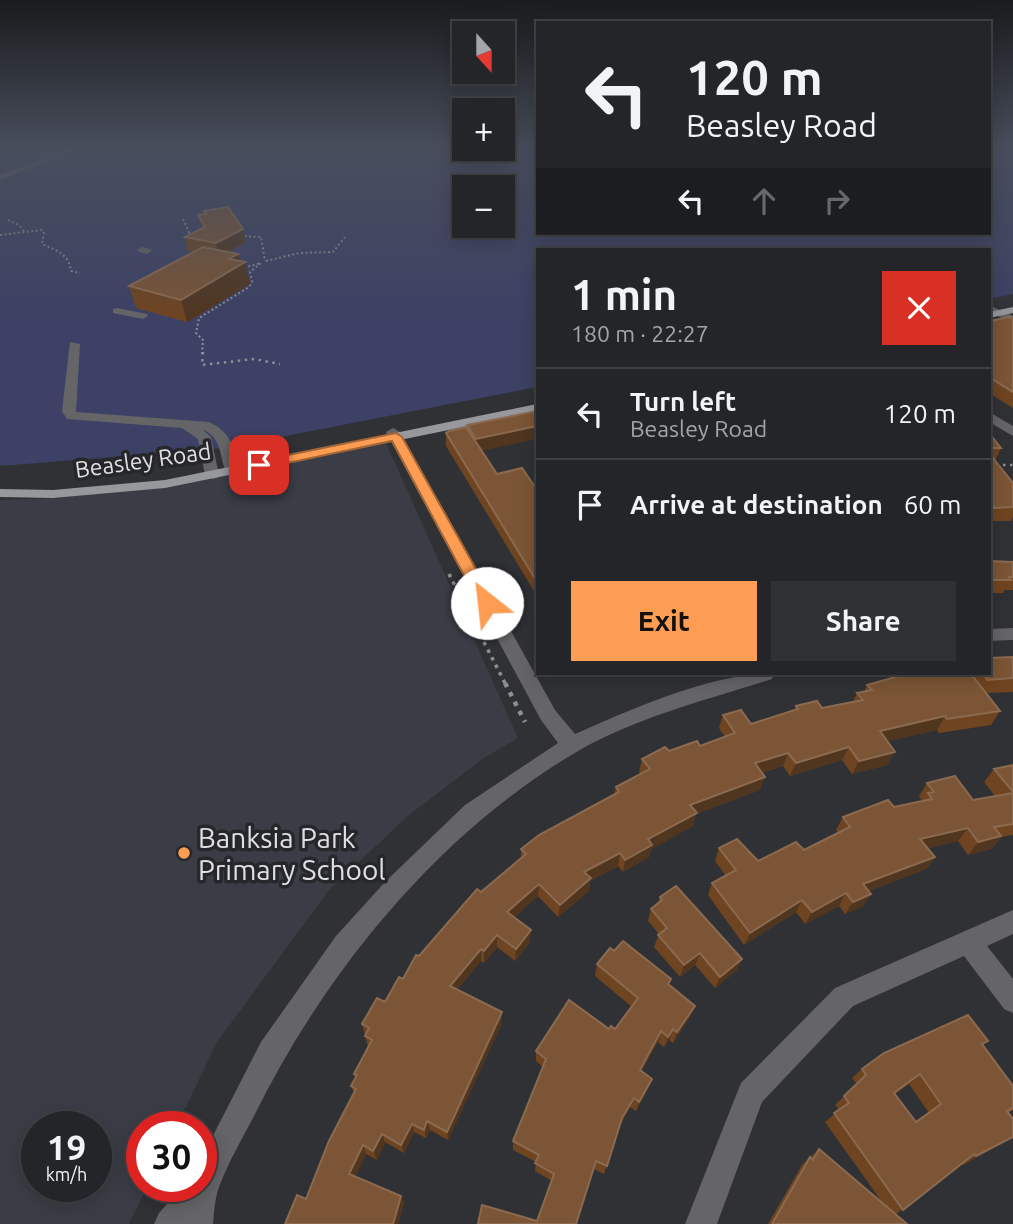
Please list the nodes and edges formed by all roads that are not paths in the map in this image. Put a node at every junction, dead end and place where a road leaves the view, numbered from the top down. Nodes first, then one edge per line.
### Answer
1 (1013, 308) edge
2 (117, 311) dead end
3 (992, 312) edge
4 (143, 316) dead end
5 (1013, 320) edge
6 (74, 344) dead end
7 (536, 405) edge
8 (991, 417) edge
9 (188, 426) junction
10 (1013, 432) edge
11 (394, 434) junction
12 (231, 468) junction
13 (211, 472) junction
14 (0, 485) edge
15 (0, 493) edge
16 (1013, 634) edge
17 (991, 635) edge
18 (762, 675) edge
19 (571, 745) junction
20 (1013, 922) edge
21 (969, 942) junction
22 (1013, 1000) edge
23 (217, 1157) edge
24 (189, 1202) edge
25 (200, 1202) edge
26 (170, 1224) edge
27 (197, 1224) edge
28 (701, 1224) edge

1 - 3 main road
2 - 4 street
3 - 5 street
6 - 9 street
7 - 11 main road, Beasley Road
8 - 10 street
9 - 12 street
9 - 13 street
11 - 12 main road, Beasley Road
11 - 19 street
12 - 13 main road, Beasley Road
13 - 14 main road, Beasley Road
13 - 15 main road, Beasley Road
16 - 17 street
18 - 19 street
19 - 23 street
20 - 21 street
21 - 22 street
21 - 28 street
24 - 26 street
25 - 27 street

